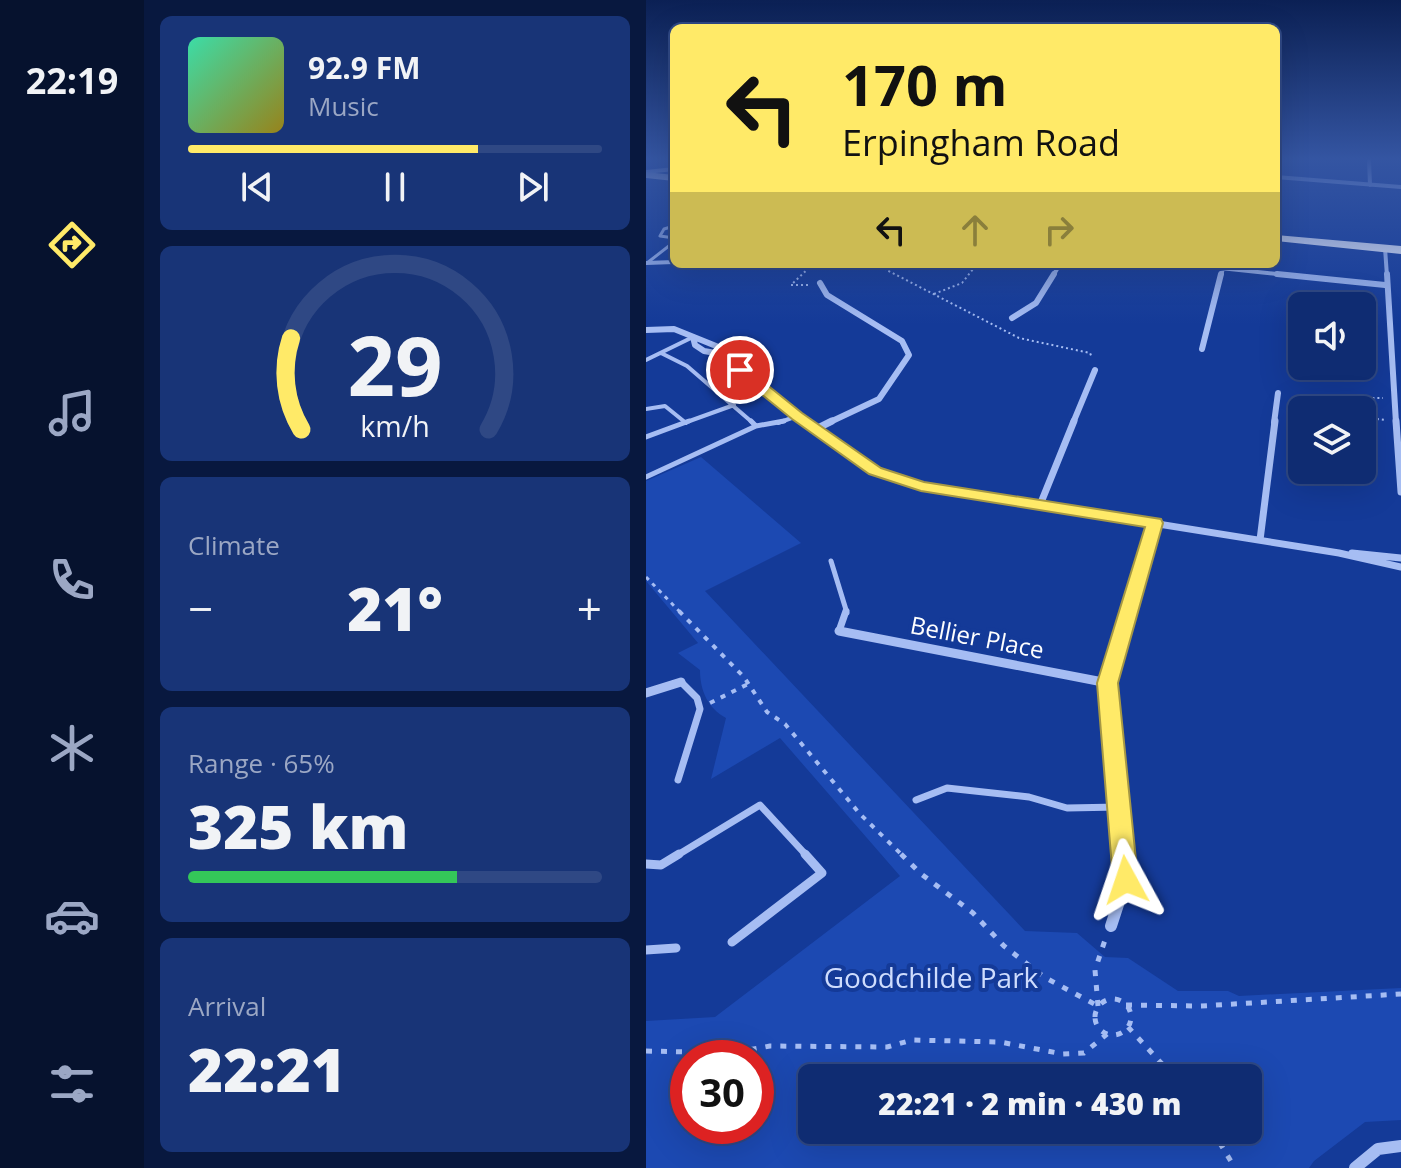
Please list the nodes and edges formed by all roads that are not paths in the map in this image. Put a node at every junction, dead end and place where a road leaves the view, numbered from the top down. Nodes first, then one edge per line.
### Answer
1 (670, 227) edge
2 (1280, 228) edge
3 (1280, 238) edge
4 (670, 239) edge
5 (1401, 240) edge
6 (670, 243) edge
7 (1385, 248) junction
8 (1401, 250) edge
9 (670, 262) edge
10 (646, 263) edge
11 (1058, 268) edge
12 (1223, 268) joint
13 (820, 283) road end
14 (1385, 285) junction
15 (1012, 318) dead end
16 (646, 330) edge
17 (693, 337) junction
18 (1202, 349) dead end
19 (661, 353) junction
20 (646, 360) edge
21 (1095, 370) road end
22 (1278, 393) dead end
23 (734, 405) junction
24 (646, 409) edge
25 (797, 416) junction
26 (686, 423) junction
27 (756, 426) junction
28 (816, 429) junction
29 (646, 437) edge
30 (646, 477) edge
31 (1401, 492) edge
32 (1040, 505) junction
33 (1155, 523) junction
34 (1260, 540) junction
35 (1339, 553) junction
36 (1401, 558) edge
37 (831, 561) dead end
38 (1401, 567) edge
39 (839, 631) joint
40 (681, 682) joint
41 (1108, 683) junction
42 (646, 693) edge
43 (678, 780) dead end
44 (916, 800) dead end
45 (1119, 807) junction
46 (646, 864) edge
47 (1111, 926) road end
48 (732, 942) dead end
49 (676, 948) dead end
50 (646, 950) edge
51 (1401, 1146) edge
52 (1355, 1168) edge

1 - 4 lane
2 - 5 main road
3 - 7 main road
6 - 10 lane
7 - 8 main road
7 - 14 street
9 - 10 street
11 - 15 street
12 - 14 street
12 - 18 street
13 - 28 street
14 - 31 street
16 - 17 street
17 - 19 lane
17 - 25 street
19 - 20 lane
19 - 23 lane
21 - 32 street
22 - 34 street
23 - 26 lane
23 - 27 lane
24 - 26 lane
25 - 27 lane
25 - 28 street
26 - 29 lane
27 - 30 lane
28 - 32 street
32 - 33 street
33 - 34 street
33 - 41 street
34 - 35 street
35 - 36 street
35 - 38 street
37 - 39 lane
39 - 41 street, Bellier Place
40 - 42 street
40 - 43 lane
41 - 45 street
44 - 45 lane
45 - 47 street
46 - 48 lane
49 - 50 lane
51 - 52 street

